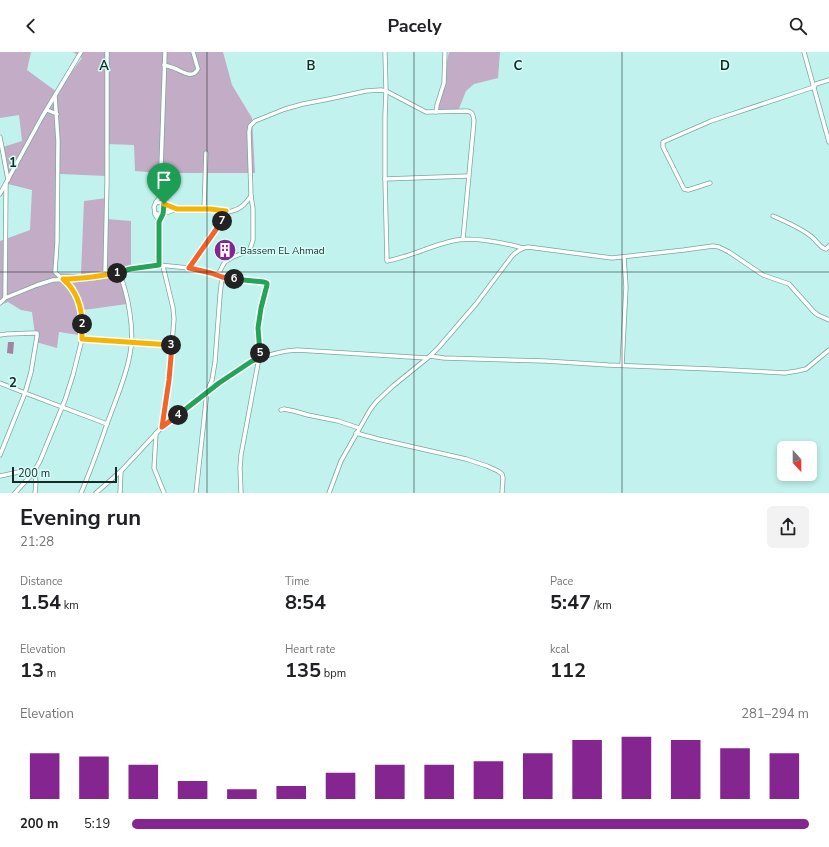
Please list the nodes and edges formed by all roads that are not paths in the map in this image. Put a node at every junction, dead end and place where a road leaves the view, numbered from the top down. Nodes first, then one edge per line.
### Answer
1 (81, 52) edge
2 (107, 52) edge
3 (165, 52) edge
4 (193, 52) edge
5 (385, 52) edge
6 (445, 52) edge
7 (804, 52) edge
8 (164, 65) junction
9 (829, 80) edge
10 (814, 87) junction
11 (386, 91) junction
12 (55, 96) junction
13 (47, 110) junction
14 (436, 112) junction
15 (57, 114) junction
16 (0, 137) edge
17 (829, 142) edge
18 (206, 153) dead end
19 (468, 176) junction
20 (385, 179) junction
21 (7, 181) junction
22 (710, 183) dead end
23 (0, 194) edge
24 (251, 196) junction
25 (160, 197) junction
26 (156, 202) junction
27 (164, 204) junction
28 (177, 209) junction
29 (204, 209) junction
30 (226, 211) junction
31 (155, 214) junction
32 (163, 214) junction
33 (773, 216) dead end
34 (159, 222) junction
35 (463, 239) junction
36 (829, 246) edge
37 (523, 248) junction
38 (624, 257) junction
39 (161, 266) junction
40 (189, 268) junction
41 (119, 272) junction
42 (105, 275) junction
43 (218, 275) junction
44 (222, 277) junction
45 (63, 279) junction
46 (5, 298) junction
47 (0, 303) edge
48 (829, 320) edge
49 (0, 335) edge
50 (82, 339) junction
51 (131, 342) junction
52 (172, 345) junction
53 (829, 350) edge
54 (429, 357) junction
55 (260, 358) junction
56 (622, 366) junction
57 (0, 383) edge
58 (207, 392) junction
59 (25, 393) junction
60 (62, 407) junction
61 (281, 410) dead end
62 (107, 424) junction
63 (162, 427) junction
64 (360, 428) junction
65 (156, 433) junction
66 (356, 433) junction
67 (0, 455) edge
68 (121, 471) junction
69 (33, 472) junction
70 (0, 476) edge
71 (15, 493) edge
72 (35, 493) edge
73 (81, 493) edge
74 (96, 493) edge
75 (120, 493) edge
76 (164, 493) edge
77 (196, 493) edge
78 (241, 493) edge
79 (329, 493) edge
80 (502, 493) edge

1 - 12 street
2 - 42 street
3 - 8 street
4 - 8 street
5 - 11 street
6 - 14 street
7 - 10 street
8 - 25 street
9 - 10 street
10 - 17 street
10 - 22 street
11 - 14 street
11 - 20 street
11 - 24 street
12 - 13 street
12 - 15 street
13 - 15 street
13 - 21 street
14 - 19 street
15 - 45 street
16 - 21 street
18 - 29 street
19 - 20 street
19 - 35 street
20 - 35 street
21 - 23 street
21 - 46 street
24 - 30 street
24 - 43 street
25 - 26 street
25 - 27 street
26 - 27 street
26 - 31 street
27 - 28 street
27 - 32 street
28 - 29 street
28 - 32 street
29 - 30 street
30 - 40 street
31 - 32 street
31 - 34 street
32 - 34 street
33 - 36 street
34 - 39 street
35 - 37 street
37 - 38 street
37 - 54 street
38 - 48 street
38 - 56 street
39 - 40 street
39 - 41 street
39 - 52 street
40 - 43 street
41 - 42 street
41 - 51 street
42 - 45 street
43 - 44 street
44 - 55 street
44 - 58 street
45 - 46 street
45 - 50 street
46 - 47 street
49 - 59 street
50 - 51 street
50 - 60 street
51 - 52 street
51 - 62 street
52 - 63 street
53 - 56 street
54 - 55 street
54 - 56 street
54 - 64 street
55 - 58 street
55 - 78 street
57 - 59 street
58 - 63 street
58 - 77 street
59 - 60 street
59 - 67 street
60 - 62 street
60 - 69 street
61 - 64 street
62 - 73 street
63 - 65 street
64 - 66 street
65 - 68 street
65 - 76 street
66 - 79 street
66 - 80 street
68 - 74 street
68 - 75 street
69 - 70 street
69 - 71 street
69 - 72 street

